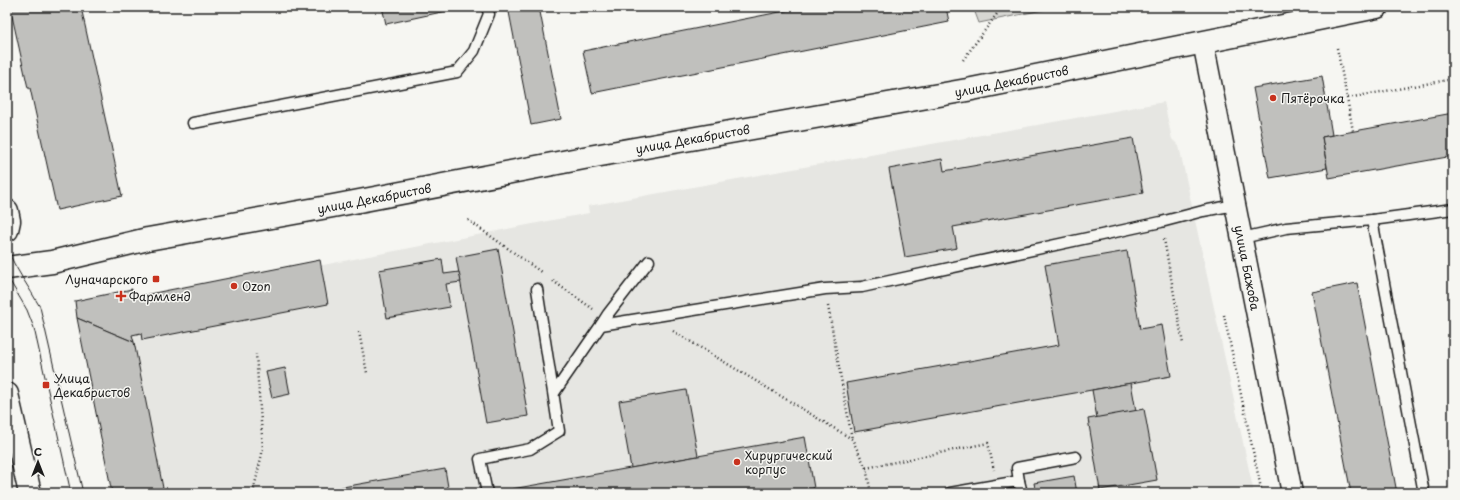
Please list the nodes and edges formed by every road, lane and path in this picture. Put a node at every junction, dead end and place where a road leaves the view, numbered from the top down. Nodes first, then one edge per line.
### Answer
1 (487, 7) edge
2 (1002, 7) edge
3 (1377, 7) edge
4 (1203, 42) junction
5 (1337, 48) dead end
6 (963, 60) dead end
7 (1453, 79) edge
8 (1347, 98) junction
9 (193, 123) dead end
10 (1353, 131) dead end
11 (1235, 205) junction
12 (1453, 209) edge
13 (7, 211) edge
14 (468, 220) dead end
15 (1372, 220) junction
16 (1162, 222) junction
17 (7, 230) edge
18 (1242, 238) junction
19 (649, 261) dead end
20 (7, 268) edge
21 (542, 273) dead end
22 (548, 278) dead end
23 (536, 289) dead end
24 (825, 289) junction
25 (608, 314) junction
26 (1224, 315) dead end
27 (651, 318) junction
28 (601, 325) junction
29 (359, 332) dead end
30 (1183, 344) dead end
31 (256, 354) dead end
32 (367, 373) dead end
33 (554, 393) junction
34 (7, 394) edge
35 (852, 439) junction
36 (1076, 458) dead end
37 (866, 468) junction
38 (1019, 480) junction
39 (997, 485) junction
40 (30, 493) edge
41 (253, 493) edge
42 (487, 493) edge
43 (871, 493) edge
44 (950, 493) edge
45 (1022, 493) edge
46 (1262, 493) edge
47 (1292, 493) edge
48 (1424, 493) edge

1 - 9 lane
2 - 6 path
3 - 4 main road, улица Декабристов
4 - 11 street, улица Бажова
4 - 20 main road, улица Декабристов
5 - 8 path
7 - 8 path
8 - 10 path
11 - 16 lane
11 - 18 street, улица Бажова
12 - 15 lane
13 - 17 main road
14 - 21 path
15 - 18 lane
15 - 48 lane
16 - 24 lane
16 - 30 path
18 - 47 street, улица Бажова
19 - 25 lane
22 - 25 path
23 - 33 lane
24 - 27 lane
24 - 35 path
25 - 28 lane
26 - 46 path
27 - 28 lane
27 - 35 path
28 - 33 lane
29 - 32 path
31 - 41 path
33 - 42 lane
34 - 40 main road
35 - 37 path
36 - 38 lane
37 - 39 path
37 - 43 path
38 - 39 lane
38 - 45 lane
39 - 44 lane

